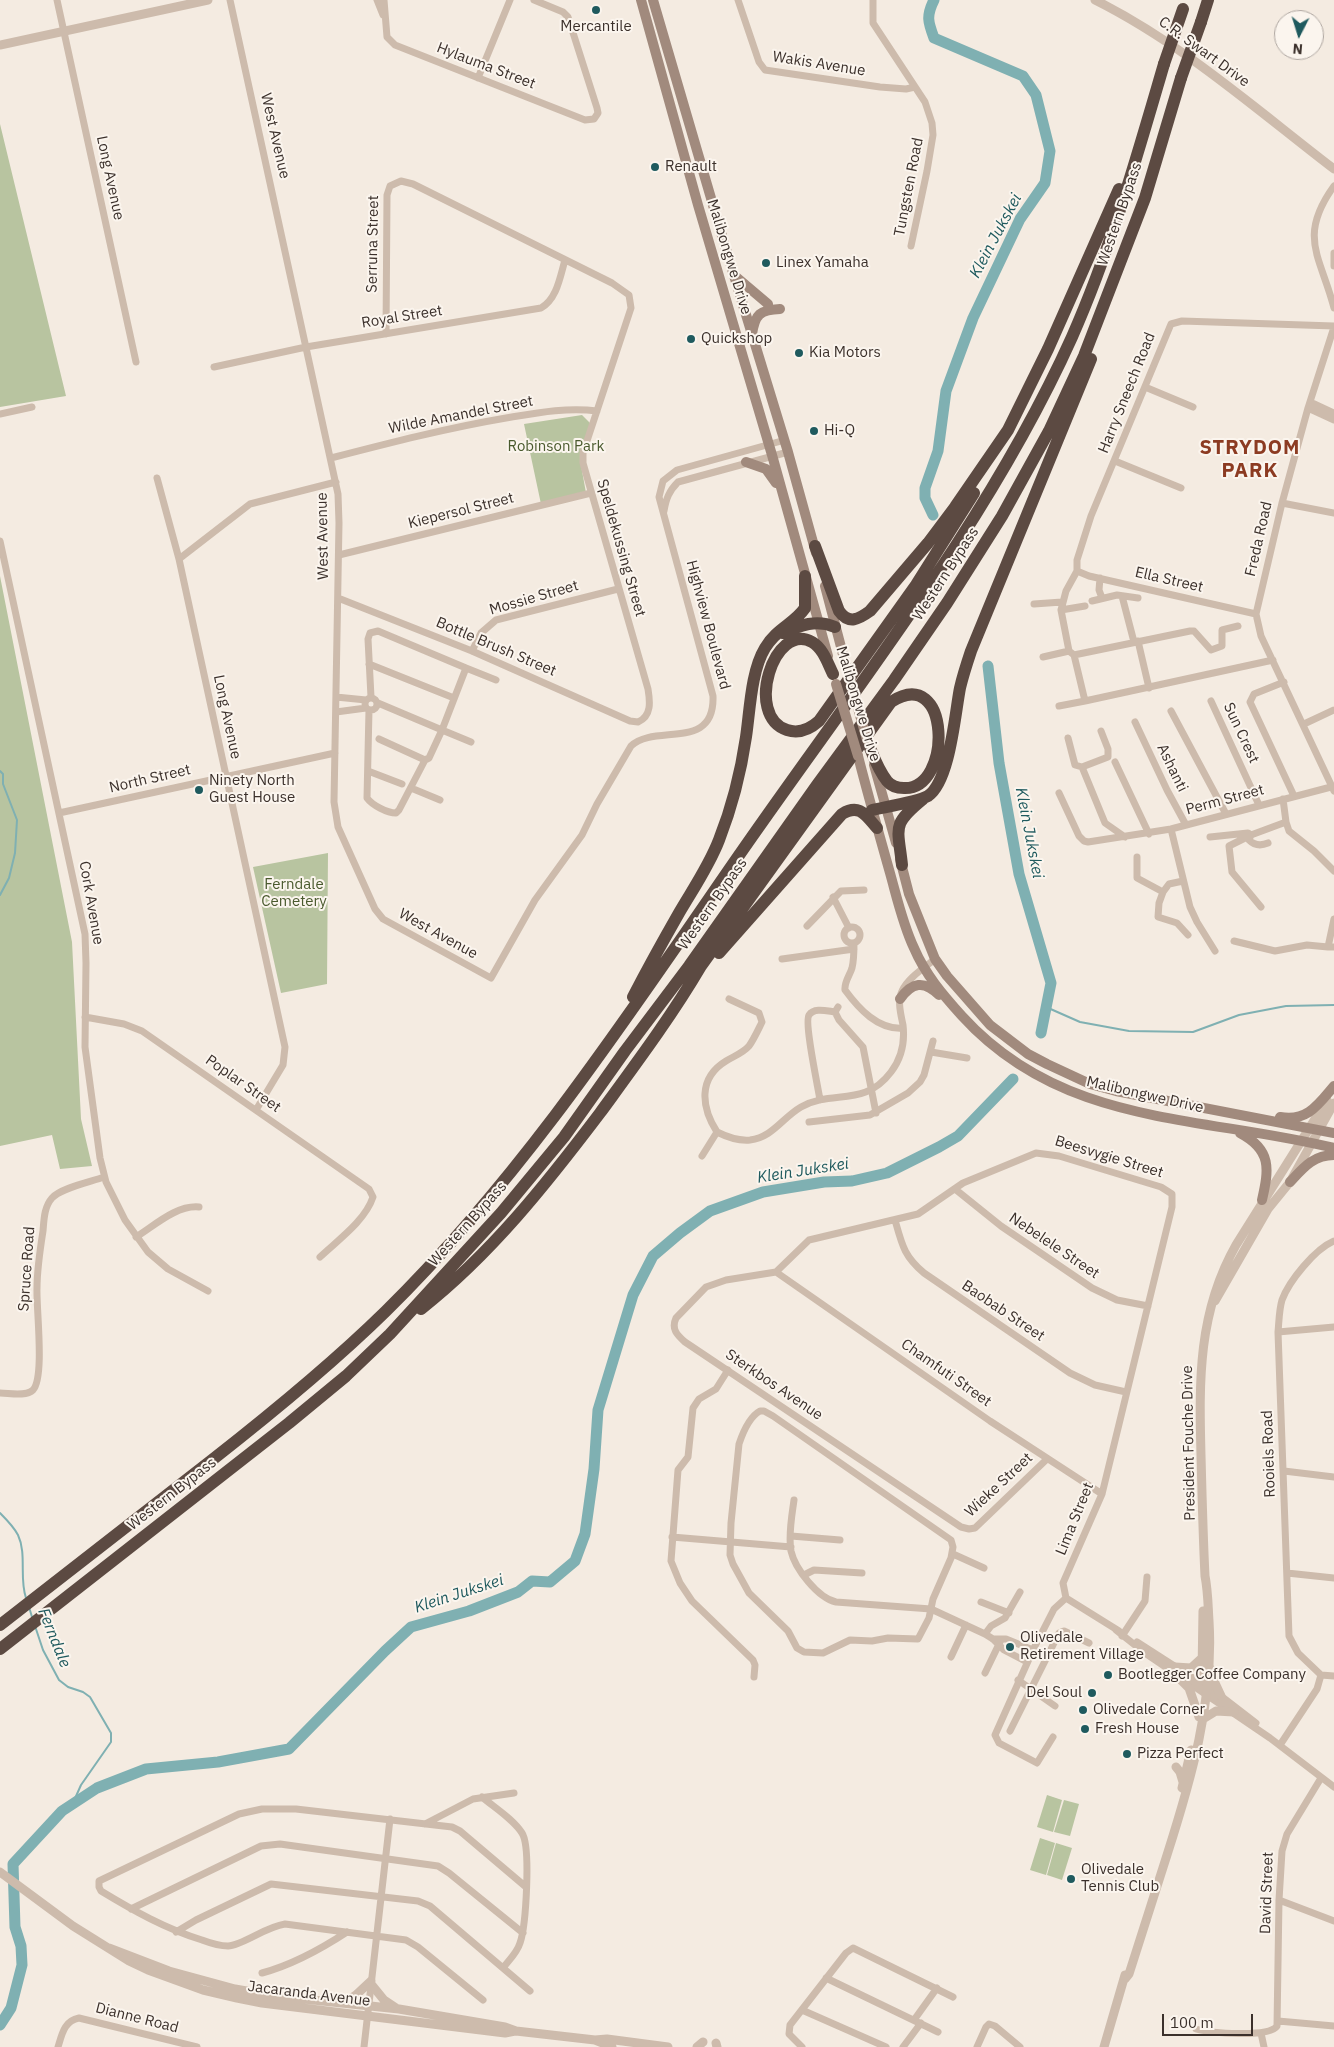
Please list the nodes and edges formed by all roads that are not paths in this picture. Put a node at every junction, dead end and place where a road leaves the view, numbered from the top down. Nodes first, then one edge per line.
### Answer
1 (57, 0) edge
2 (208, 0) edge
3 (230, 0) edge
4 (377, 0) edge
5 (384, 0) edge
6 (510, 0) edge
7 (534, 0) edge
8 (641, 0) edge
9 (653, 0) edge
10 (738, 0) edge
11 (873, 0) edge
12 (1095, 0) edge
13 (1208, 0) edge
14 (1184, 4) edge
15 (385, 20) junction
16 (64, 31) junction
17 (0, 45) edge
18 (478, 78) junction
19 (915, 88) junction
20 (1292, 134) junction
21 (1141, 141) junction
22 (1334, 162) edge
23 (1334, 168) edge
24 (390, 186) joint
25 (1334, 186) edge
26 (1145, 198) junction
27 (911, 246) dead end
28 (1334, 253) edge
29 (565, 260) junction
30 (1334, 266) edge
31 (733, 274) junction
32 (768, 304) dead end
33 (1334, 308) edge
34 (780, 310) dead end
35 (1334, 327) edge
36 (386, 334) junction
37 (752, 335) junction
38 (306, 347) junction
39 (136, 362) dead end
40 (214, 367) dead end
41 (1145, 387) junction
42 (1309, 405) junction
43 (32, 407) dead end
44 (1192, 407) dead end
45 (597, 411) junction
46 (1334, 413) edge
47 (0, 414) edge
48 (1334, 420) edge
49 (1008, 430) junction
50 (785, 440) junction
51 (769, 444) junction
52 (788, 452) junction
53 (772, 455) junction
54 (331, 458) junction
55 (1115, 461) junction
56 (746, 462) junction
57 (157, 478) dead end
58 (336, 482) junction
59 (1181, 488) dead end
60 (782, 492) junction
61 (591, 493) junction
62 (1282, 503) junction
63 (664, 511) junction
64 (1334, 513) edge
65 (0, 541) edge
66 (815, 546) junction
67 (338, 555) junction
68 (179, 559) junction
69 (1077, 571) junction
70 (805, 576) junction
71 (1100, 578) junction
72 (618, 589) junction
73 (1122, 596) junction
74 (338, 598) junction
75 (1102, 598) junction
76 (1138, 598) dead end
77 (1062, 602) junction
78 (1034, 604) dead end
79 (1061, 610) junction
80 (1256, 614) junction
81 (818, 622) junction
82 (1238, 626) dead end
83 (835, 627) junction
84 (772, 639) junction
85 (1136, 641) junction
86 (472, 651) junction
87 (1072, 653) junction
88 (1043, 657) dead end
89 (1273, 660) junction
90 (369, 664) junction
91 (466, 668) junction
92 (834, 679) junction
93 (496, 680) dead end
94 (1284, 682) junction
95 (1149, 688) junction
96 (336, 697) junction
97 (454, 698) junction
98 (1085, 701) junction
99 (1211, 701) dead end
100 (378, 703) junction
101 (368, 704) junction
102 (1059, 706) dead end
103 (1334, 710) edge
104 (1171, 711) dead end
105 (336, 712) junction
106 (643, 720) joint
107 (1135, 722) dead end
108 (1304, 724) junction
109 (442, 730) junction
110 (1100, 732) dead end
111 (1068, 738) dead end
112 (379, 739) dead end
113 (471, 742) dead end
114 (867, 742) junction
115 (335, 753) junction
116 (425, 760) junction
117 (1115, 762) dead end
118 (1082, 767) junction
119 (368, 771) junction
120 (225, 776) junction
121 (402, 784) dead end
122 (411, 788) junction
123 (1333, 789) edge
124 (1059, 793) dead end
125 (927, 796) junction
126 (1294, 796) junction
127 (1283, 799) junction
128 (440, 800) dead end
129 (1259, 805) junction
130 (886, 807) junction
131 (872, 810) junction
132 (60, 813) junction
133 (1226, 814) junction
134 (1286, 822) junction
135 (1186, 825) junction
136 (877, 828) junction
137 (1171, 829) junction
138 (1149, 834) junction
139 (1251, 835) junction
140 (1210, 836) dead end
141 (1125, 837) junction
142 (1268, 843) dead end
143 (1137, 857) dead end
144 (902, 865) junction
145 (1334, 871) edge
146 (1183, 881) junction
147 (864, 890) dead end
148 (1163, 892) junction
149 (833, 897) junction
150 (1261, 907) dead end
151 (1334, 919) edge
152 (806, 926) dead end
153 (849, 928) junction
154 (1188, 935) dead end
155 (1234, 941) dead end
156 (854, 946) junction
157 (1331, 947) edge
158 (1216, 951) dead end
159 (782, 959) dead end
160 (935, 959) junction
161 (924, 968) junction
162 (491, 978) joint
163 (685, 994) junction
164 (900, 998) junction
165 (729, 999) dead end
166 (952, 1004) junction
167 (86, 1017) junction
168 (903, 1028) junction
169 (933, 1040) dead end
170 (609, 1041) junction
171 (931, 1052) junction
172 (968, 1058) dead end
173 (1334, 1087) edge
174 (871, 1090) junction
175 (820, 1100) junction
176 (1334, 1103) edge
177 (1192, 1106) junction
178 (256, 1110) junction
179 (876, 1113) junction
180 (809, 1122) dead end
181 (1313, 1129) junction
182 (1235, 1130) junction
183 (717, 1132) junction
184 (1334, 1133) edge
185 (1300, 1141) junction
186 (1312, 1143) junction
187 (1334, 1148) edge
188 (1334, 1155) edge
189 (702, 1156) dead end
190 (104, 1177) junction
191 (1290, 1182) junction
192 (955, 1189) junction
193 (1262, 1200) junction
194 (199, 1207) dead end
195 (1170, 1216) joint
196 (895, 1220) junction
197 (136, 1237) junction
198 (1334, 1241) edge
199 (320, 1257) dead end
200 (776, 1272) junction
201 (208, 1291) dead end
202 (1148, 1306) junction
203 (1211, 1310) junction
204 (1334, 1327) edge
205 (1278, 1332) junction
206 (390, 1334) junction
207 (728, 1370) junction
208 (1126, 1392) junction
209 (0, 1393) edge
210 (1047, 1459) junction
211 (1284, 1471) junction
212 (1334, 1477) edge
213 (1102, 1494) junction
214 (794, 1500) dead end
215 (969, 1529) joint
216 (791, 1536) junction
217 (672, 1537) junction
218 (840, 1540) dead end
219 (730, 1542) junction
220 (790, 1547) junction
221 (953, 1554) junction
222 (984, 1568) dead end
223 (862, 1573) dead end
224 (1287, 1573) junction
225 (804, 1574) junction
226 (1147, 1577) dead end
227 (1334, 1578) edge
228 (1020, 1592) dead end
229 (1066, 1598) junction
230 (981, 1602) dead end
231 (931, 1608) junction
232 (1009, 1613) junction
233 (4, 1622) edge
234 (966, 1625) junction
235 (1120, 1633) junction
236 (985, 1634) junction
237 (997, 1641) junction
238 (1089, 1643) dead end
239 (0, 1649) edge
240 (1033, 1650) junction
241 (951, 1657) dead end
242 (1206, 1657) junction
243 (1027, 1662) junction
244 (1173, 1669) junction
245 (985, 1673) dead end
246 (1321, 1675) junction
247 (1334, 1676) edge
248 (754, 1677) dead end
249 (1018, 1680) junction
250 (1030, 1688) junction
251 (1204, 1688) junction
252 (1221, 1696) junction
253 (1055, 1706) dead end
254 (1234, 1712) junction
255 (1201, 1718) junction
256 (1010, 1731) dead end
257 (1053, 1737) dead end
258 (1270, 1738) junction
259 (1280, 1745) junction
260 (1176, 1767) dead end
261 (1321, 1778) junction
262 (1183, 1782) junction
263 (1334, 1787) edge
264 (514, 1793) dead end
265 (482, 1797) junction
266 (390, 1819) junction
267 (425, 1824) junction
268 (386, 1858) junction
269 (0, 1872) edge
270 (526, 1887) junction
271 (381, 1896) junction
272 (1279, 1900) junction
273 (131, 1909) junction
274 (1334, 1921) edge
275 (176, 1932) junction
276 (347, 1932) junction
277 (523, 1933) junction
278 (377, 1936) junction
279 (109, 1948) junction
280 (503, 1968) junction
281 (262, 1973) dead end
282 (826, 1978) junction
283 (1125, 1979) junction
284 (371, 1983) junction
285 (937, 1988) junction
286 (530, 1991) dead end
287 (953, 1997) dead end
288 (483, 2000) dead end
289 (344, 2003) junction
290 (399, 2009) junction
291 (368, 2010) junction
292 (802, 2010) junction
293 (1278, 2021) junction
294 (918, 2022) junction
295 (1334, 2026) edge
296 (1196, 2029) dead end
297 (516, 2031) junction
298 (938, 2032) dead end
299 (1261, 2033) junction
300 (595, 2040) junction
301 (58, 2047) edge
302 (197, 2047) edge
303 (364, 2047) edge
304 (612, 2047) edge
305 (668, 2047) edge
306 (802, 2047) edge
307 (886, 2047) edge
308 (903, 2047) edge
309 (977, 2047) edge
310 (1020, 2047) edge
311 (1104, 2047) edge
312 (1264, 2047) edge

1 - 16 street, Long Avenue
2 - 16 street
3 - 38 street, West Avenue
4 - 15 street
5 - 15 street
6 - 18 street
7 - 18 street, Hylauma Street
8 - 51 main road, Malibongwe Drive
9 - 31 main road, Malibongwe Drive
10 - 19 street, Wakis Avenue
11 - 19 street, Tungsten Road
12 - 20 street, C.R. Swart Drive
13 - 26 highway, Western Bypass, bridge
14 - 21 highway, Western Bypass, bridge
15 - 18 street, Hylauma Street
16 - 17 street
16 - 39 street, Long Avenue
19 - 27 street, Tungsten Road
20 - 22 street, C.R. Swart Drive
20 - 23 street, C.R. Swart Drive
21 - 49 highway
21 - 170 highway, Western Bypass
24 - 29 street, Speldekussing Street
24 - 36 street, Serruna Street
25 - 33 street
26 - 125 highway
26 - 206 highway, Western Bypass
28 - 30 street
29 - 36 street, Royal Street
29 - 45 street, Speldekussing Street
31 - 32 main road
31 - 37 main road, Malibongwe Drive
34 - 37 main road
35 - 41 street, Harry Sneech Road
35 - 42 street, Freda Road
36 - 38 street, Royal Street
37 - 50 main road, Malibongwe Drive
38 - 40 street, Royal Street
38 - 54 street, West Avenue
41 - 44 street
41 - 55 street, Harry Sneech Road
42 - 46 street
42 - 48 street
42 - 62 street, Freda Road
43 - 47 street
45 - 54 street, Wilde Amandel Street
45 - 61 street, Speldekussing Street
49 - 66 highway
49 - 92 highway
50 - 51 street, Highview Boulevard
50 - 52 main road, Malibongwe Drive
51 - 53 main road, Malibongwe Drive
51 - 63 street, Highview Boulevard
52 - 53 street
52 - 66 main road, Malibongwe Drive
53 - 56 street
53 - 60 main road, Malibongwe Drive
54 - 58 street, West Avenue
55 - 59 street
55 - 69 street, Harry Sneech Road
56 - 60 main road
56 - 63 street
57 - 68 street, Long Avenue
58 - 67 street, West Avenue
58 - 68 street
60 - 70 main road, Malibongwe Drive
61 - 67 street, Kiepersol Street
61 - 72 street, Speldekussing Street
62 - 64 street
62 - 80 street, Freda Road
63 - 162 street, Highview Boulevard
65 - 132 street, Cork Avenue
66 - 83 main road, Malibongwe Drive
67 - 74 street, West Avenue
68 - 120 street, Long Avenue
69 - 71 street, Ella Street
69 - 77 street, Harry Sneech Road
70 - 81 main road, Malibongwe Drive
70 - 84 highway
71 - 75 street
71 - 80 street, Ella Street
72 - 86 street, Mossie Street
72 - 106 street, Speldekussing Street
73 - 75 street
73 - 76 street
73 - 85 street
74 - 86 street, Bottle Brush Street
74 - 96 street, West Avenue
75 - 79 street
77 - 78 street
77 - 79 street, Harry Sneech Road
79 - 87 street, Harry Sneech Road
80 - 89 street
81 - 83 highway
81 - 84 highway
81 - 92 main road, Malibongwe Drive
82 - 85 street
83 - 114 main road, Malibongwe Drive, bridge
84 - 170 highway
85 - 87 street
85 - 95 street
86 - 106 street, Bottle Brush Street
87 - 88 street
87 - 98 street, Harry Sneech Road
89 - 94 street
89 - 95 street
90 - 91 street
90 - 97 street
90 - 101 street
91 - 93 street
91 - 97 street
92 - 131 main road, Malibongwe Drive, bridge
94 - 108 street
94 - 126 street
95 - 98 street
96 - 101 street
96 - 105 street, West Avenue
97 - 109 street
98 - 102 street
99 - 129 street, Sun Crest
100 - 101 street
100 - 101 street
100 - 109 street
101 - 105 street
101 - 119 street
103 - 108 street
104 - 133 street
105 - 115 street, West Avenue
107 - 135 street, Ashanti
108 - 123 street
109 - 113 street
109 - 116 street
110 - 118 street
111 - 118 street
112 - 116 street
114 - 130 main road, Malibongwe Drive
114 - 163 highway
115 - 120 street, North Street
115 - 162 street, West Avenue
116 - 122 street
117 - 138 street
118 - 141 street
119 - 121 street
119 - 122 street
120 - 132 street, North Street
120 - 178 street, Long Avenue
122 - 128 street
123 - 126 street, Perm Street
124 - 141 street, Perm Street
125 - 130 highway
125 - 144 highway
126 - 127 street, Perm Street
127 - 129 street, Perm Street
127 - 134 street
129 - 133 street, Perm Street
130 - 131 highway
130 - 144 main road, Malibongwe Drive
131 - 136 main road, Malibongwe Drive
132 - 167 street, Cork Avenue
133 - 135 street, Perm Street
134 - 139 street
134 - 145 street
135 - 137 street, Perm Street
136 - 161 main road, Malibongwe Drive
136 - 163 highway
137 - 138 street, Perm Street
137 - 146 street
138 - 141 street, Perm Street
139 - 140 street
139 - 142 street
139 - 150 street
143 - 148 street
144 - 160 main road, Malibongwe Drive
146 - 148 street
146 - 158 street
147 - 149 street
148 - 154 street
149 - 152 street
149 - 153 street
151 - 157 street
153 - 156 street
153 - 156 street
155 - 157 street
156 - 159 street
156 - 168 street
160 - 161 street
160 - 177 main road, Malibongwe Drive
161 - 164 street
161 - 166 main road, Malibongwe Drive
163 - 206 highway
164 - 166 main road
164 - 168 street
165 - 183 street
166 - 182 main road, Malibongwe Drive
167 - 178 street, Poplar Street
167 - 190 street, Cork Avenue
168 - 174 street
169 - 171 street
170 - 233 highway, Western Bypass
171 - 172 street
171 - 179 street
173 - 177 main road
173 - 181 street, President Fouche Drive
174 - 175 street
174 - 175 street
174 - 179 street
175 - 183 street
176 - 181 street, President Fouche Drive
177 - 181 main road, Malibongwe Drive
178 - 199 street, Poplar Street
179 - 180 street
181 - 184 main road, Malibongwe Drive
181 - 185 street, President Fouche Drive
181 - 186 street, President Fouche Drive
182 - 185 main road, Malibongwe Drive
182 - 193 main road
183 - 189 street
185 - 186 main road, Malibongwe Drive
185 - 193 street, President Fouche Drive
186 - 187 main road, Malibongwe Drive
186 - 191 street, President Fouche Drive
188 - 191 main road
190 - 197 street, Cork Avenue
190 - 209 street, Spruce Road
191 - 203 street, President Fouche Drive
192 - 195 street, Beesvygie Street
192 - 196 street, Beesvygie Street
192 - 202 street, Nebelele Street
193 - 203 street, President Fouche Drive
194 - 197 street
195 - 202 street, Lima Street
196 - 200 street, Beesvygie Street
196 - 208 street, Baobab Street
197 - 201 street, Cork Avenue
198 - 205 street, Rooiels Road
200 - 207 street, Sterkbos Avenue
200 - 210 street, Chamfuti Street
202 - 208 street, Lima Street
203 - 242 street, President Fouche Drive
204 - 205 street
205 - 211 street, Rooiels Road
206 - 239 highway, Western Bypass
207 - 215 street, Sterkbos Avenue
207 - 217 street
208 - 213 street, Lima Street
210 - 213 street, Chamfuti Street
210 - 215 street, Wieke Street
211 - 212 street
211 - 224 street, Rooiels Road
213 - 229 street, Lima Street
214 - 216 street
216 - 218 street
216 - 220 street
217 - 219 street
217 - 248 street
219 - 220 street
219 - 221 street
219 - 231 street
220 - 225 street
221 - 222 street
221 - 231 street
223 - 225 street
224 - 227 street
224 - 246 street, Rooiels Road
225 - 231 street
226 - 235 street
228 - 232 street
229 - 235 street
229 - 240 street
230 - 232 street
231 - 234 street
232 - 236 street
234 - 236 street
234 - 241 street
235 - 244 street
236 - 237 street
237 - 240 street
237 - 243 street
237 - 245 street
238 - 250 street
240 - 243 street
242 - 244 street
242 - 251 street, President Fouche Drive
242 - 252 street
243 - 249 street
244 - 251 street
244 - 255 street
246 - 247 street
246 - 259 street
249 - 250 street
249 - 257 street
250 - 253 street
250 - 256 street
251 - 252 street
251 - 254 street
251 - 255 street, President Fouche Drive
252 - 258 street
254 - 255 street
254 - 258 street
255 - 262 street, President Fouche Drive
255 - 283 street, President Fouche Drive
258 - 259 street
259 - 261 street
260 - 262 street
261 - 263 street
261 - 272 street, David Street
262 - 283 street, President Fouche Drive
264 - 265 street
265 - 267 street
265 - 270 street
266 - 267 street
266 - 268 street
266 - 273 street
267 - 270 street
268 - 271 street
268 - 273 street
268 - 277 street
269 - 279 street, Jacaranda Avenue
270 - 277 street
271 - 275 street
271 - 278 street
271 - 280 street
272 - 274 street
272 - 293 street, David Street
273 - 275 street
275 - 276 street
276 - 278 street
276 - 281 street
277 - 280 street
278 - 284 street
278 - 288 street
279 - 289 street, Jacaranda Avenue
279 - 291 street, Jacaranda Avenue
280 - 286 street
282 - 285 street
282 - 292 street
282 - 294 street
283 - 311 street, President Fouche Drive
284 - 289 street
284 - 290 street
284 - 291 street
285 - 287 street
285 - 294 street
289 - 291 street, Jacaranda Avenue
290 - 291 street, Jacaranda Avenue
290 - 297 street, Jacaranda Avenue
291 - 297 street, Jacaranda Avenue
291 - 303 street
292 - 306 street
292 - 307 street
293 - 295 street
293 - 299 street
294 - 298 street
294 - 308 street
296 - 299 street
297 - 300 street, Jacaranda Avenue
299 - 312 street
300 - 304 street, Jacaranda Avenue
300 - 305 street, Jacaranda Avenue
301 - 302 street, Dianne Road
309 - 310 street

